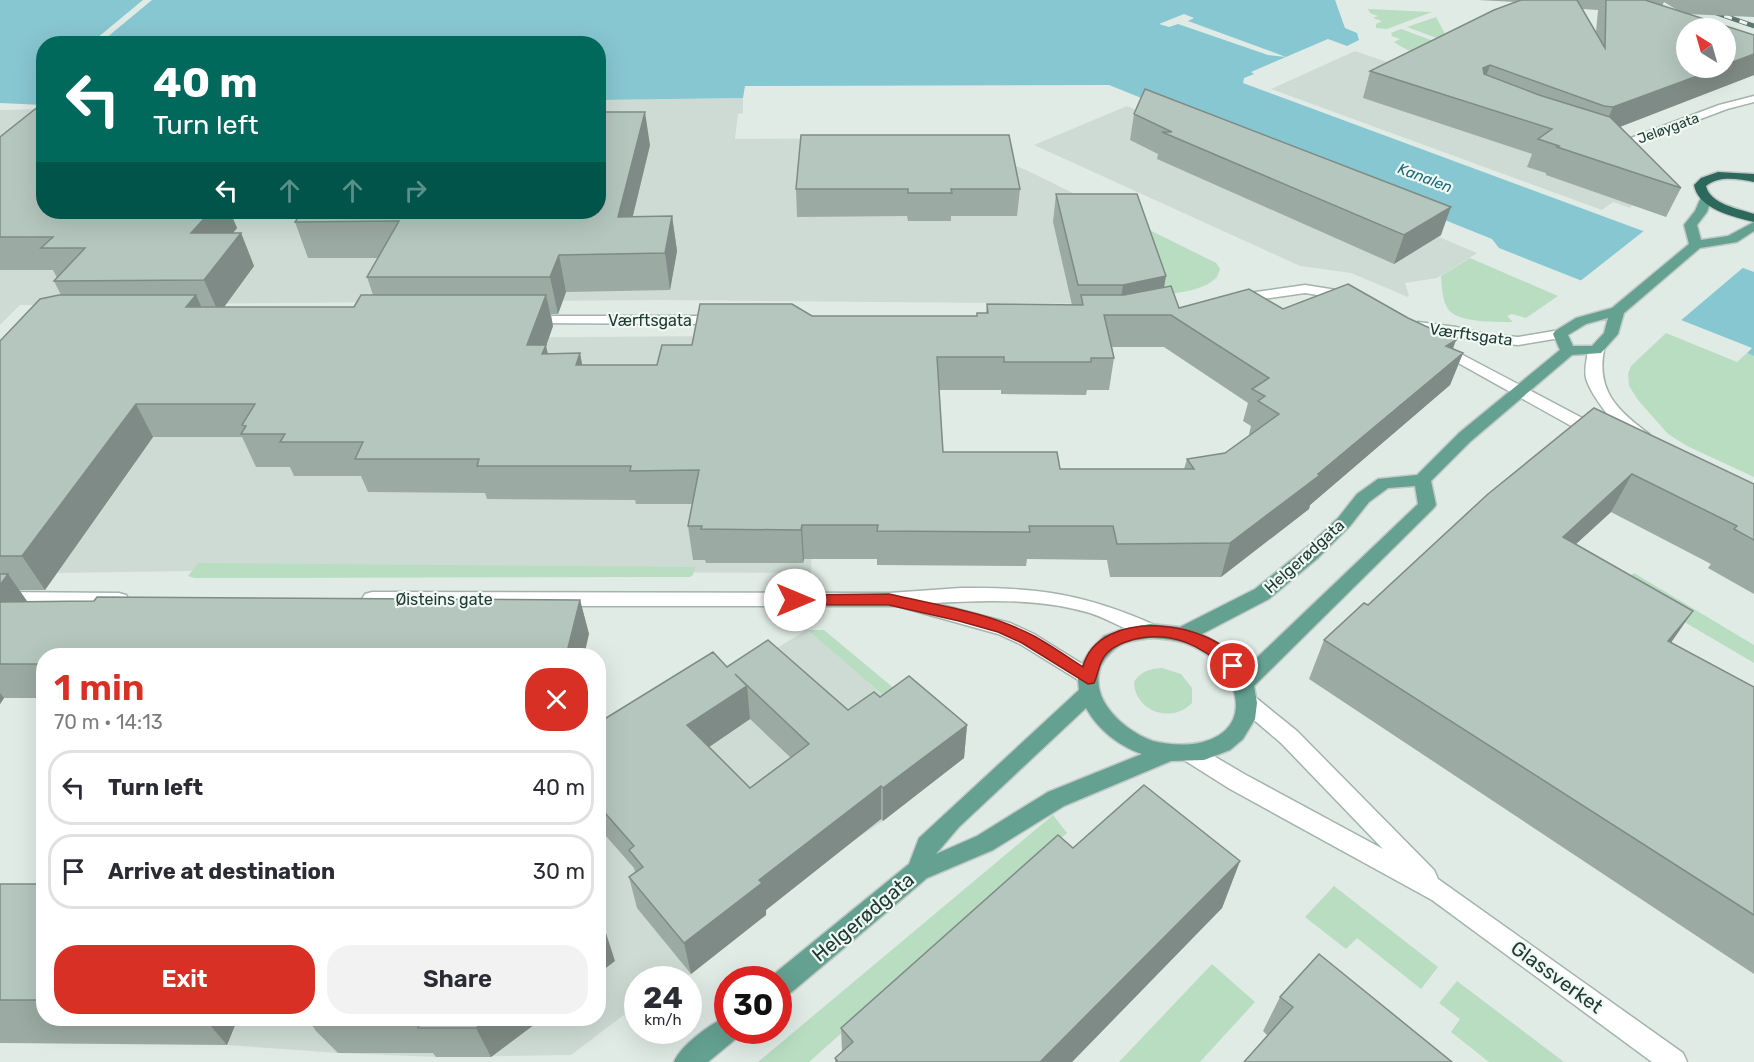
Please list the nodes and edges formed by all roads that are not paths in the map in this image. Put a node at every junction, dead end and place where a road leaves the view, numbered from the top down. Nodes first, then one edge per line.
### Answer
1 (1754, 99) edge
2 (1601, 141) edge
3 (1754, 166) edge
4 (1724, 175) junction
5 (1754, 178) edge
6 (1706, 198) junction
7 (1754, 218) edge
8 (1754, 226) edge
9 (1696, 245) junction
10 (1218, 302) edge
11 (1366, 302) edge
12 (1617, 311) junction
13 (514, 320) edge
14 (731, 320) edge
15 (1560, 334) junction
16 (1596, 350) junction
17 (1568, 351) junction
18 (1522, 390) junction
19 (1422, 480) junction
20 (0, 599) edge
21 (353, 599) edge
22 (132, 600) edge
23 (889, 600) junction
24 (1150, 631) junction
25 (1182, 634) junction
26 (1088, 686) junction
27 (1246, 693) junction
28 (1168, 753) junction
29 (1192, 754) junction
30 (919, 870) junction
31 (1440, 892) junction
32 (792, 975) edge
33 (714, 1040) edge
34 (687, 1062) edge
35 (1674, 1062) edge

1 - 2 street, Jeløygata
3 - 4 highway
4 - 5 highway
4 - 6 highway
6 - 7 highway
6 - 9 main road
8 - 9 main road
9 - 12 main road
10 - 11 street
12 - 15 main road
12 - 16 main road
13 - 14 street, Værftsgata
15 - 17 main road
15 - 18 street, Værftsgata
16 - 17 main road
16 - 18 street, Værftsgata
17 - 18 main road
18 - 19 main road
19 - 25 main road, Helgerødgata
19 - 27 main road
20 - 22 street
21 - 23 street, Øisteins gate
23 - 24 street, Øisteins gate
23 - 26 street, Øisteins gate
24 - 25 main road
24 - 26 main road
25 - 27 main road
26 - 28 main road
26 - 30 main road, Helgerødgata
27 - 29 main road
27 - 31 street, Glassverket
28 - 29 main road
28 - 30 main road, Helgerødgata
29 - 31 street, Glassverket
30 - 32 main road, Helgerødgata
31 - 35 street, Glassverket
33 - 34 main road

